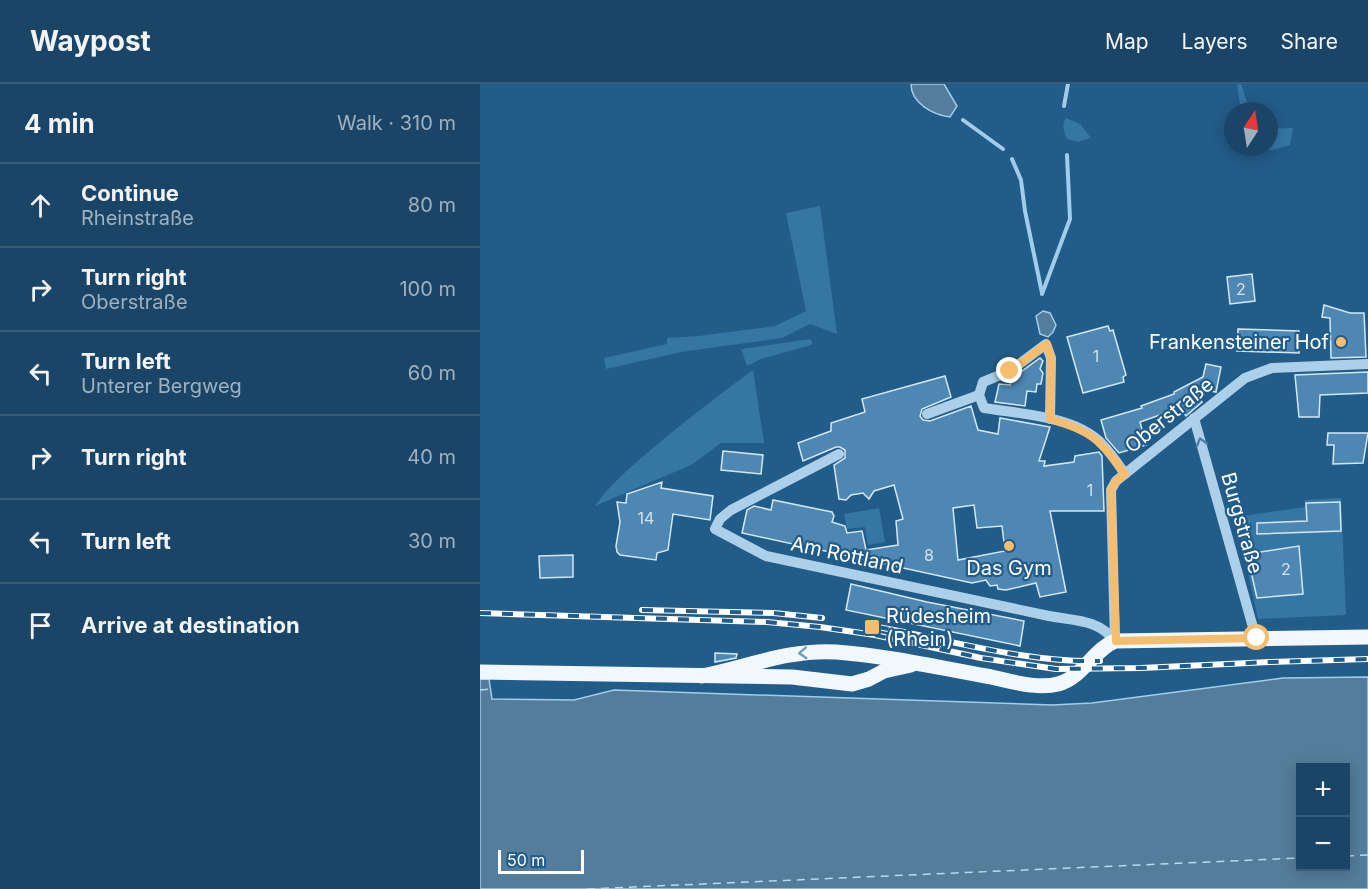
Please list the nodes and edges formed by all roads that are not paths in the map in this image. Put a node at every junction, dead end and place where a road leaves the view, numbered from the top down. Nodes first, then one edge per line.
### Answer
1 (1368, 364) edge
2 (979, 395) junction
3 (927, 414) dead end
4 (1194, 418) junction
5 (1050, 419) junction
6 (839, 454) dead end
7 (1125, 474) junction
8 (1368, 637) edge
9 (1257, 638) junction
10 (1116, 641) junction
11 (917, 664) junction
12 (480, 672) edge
13 (702, 676) junction

1 - 4 street, Oberstraße
2 - 3 street
2 - 5 street
2 - 5 street
4 - 7 street, Oberstraße
9 -> 4 street, Burgstraße
5 - 7 street
6 - 10 street, Am Rottland
7 - 10 street, Oberstraße
8 - 9 main road
9 - 10 main road
10 - 11 main road
11 - 13 main road
11 -> 13 main road
12 - 13 main road

